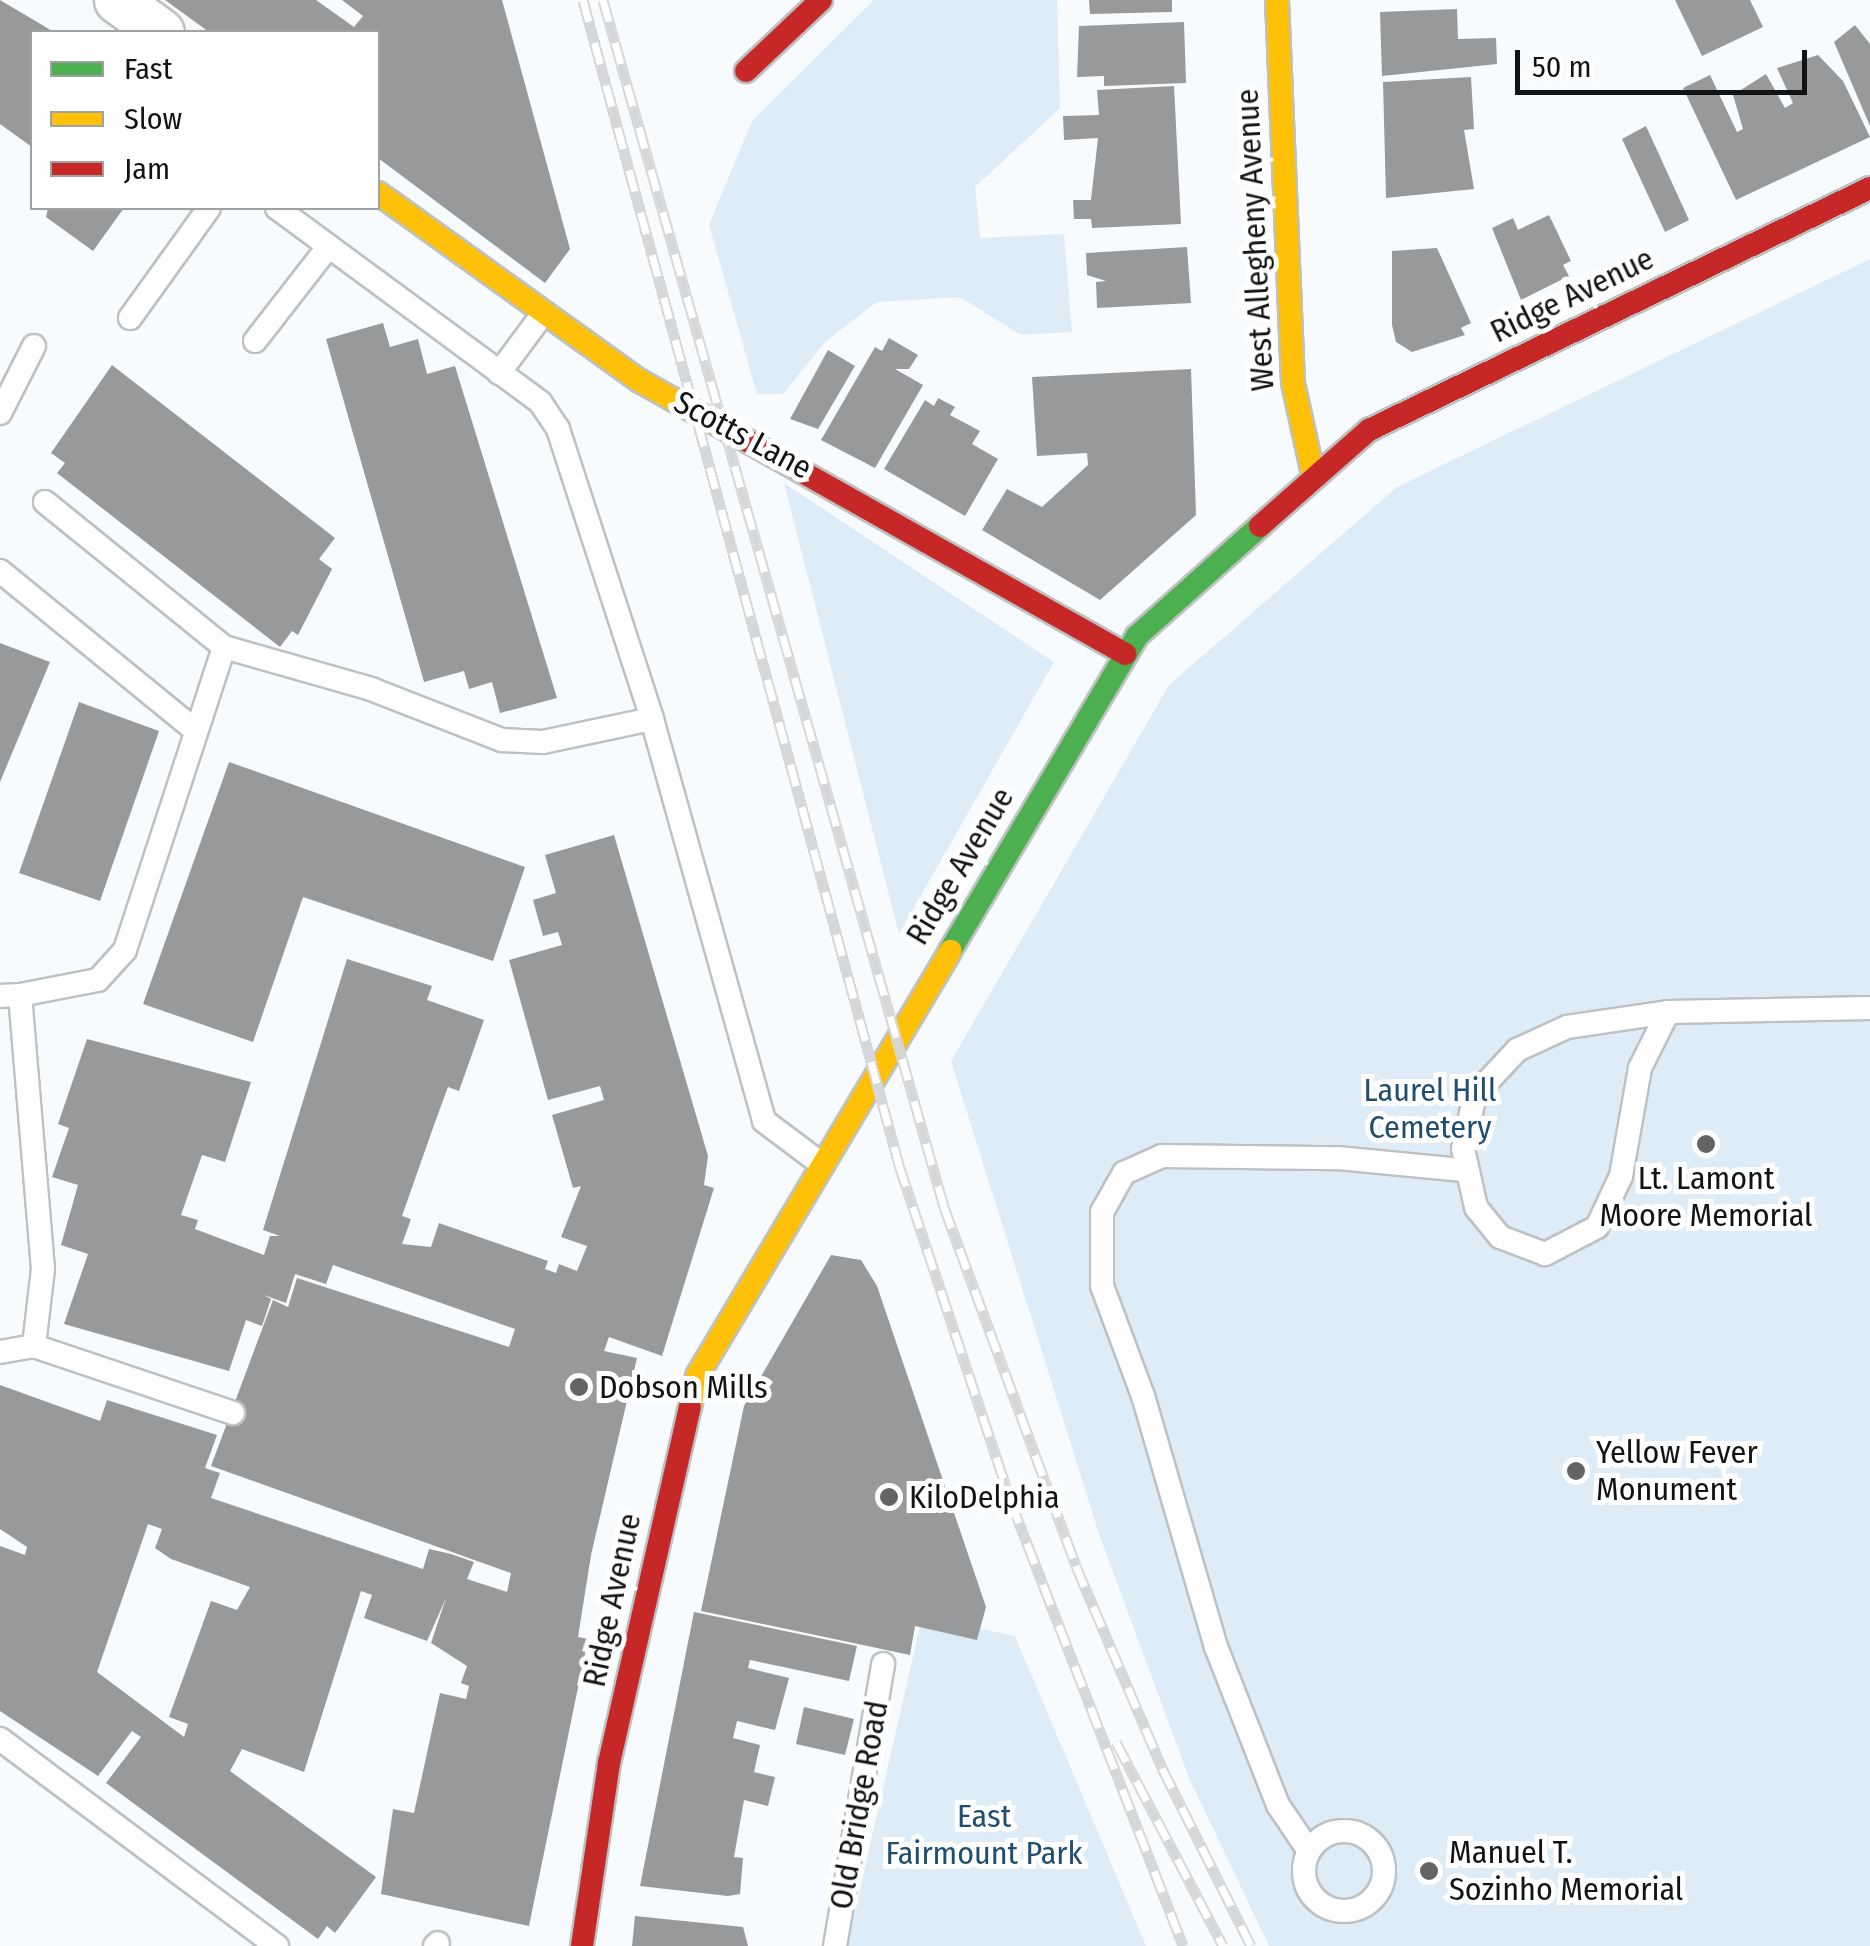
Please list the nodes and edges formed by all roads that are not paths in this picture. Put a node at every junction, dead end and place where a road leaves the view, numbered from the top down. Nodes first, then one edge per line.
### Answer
1 (117, 0) edge
2 (822, 0) edge
3 (1277, 0) edge
4 (158, 30) edge
5 (746, 71) dead end
6 (1870, 188) edge
7 (380, 194) edge
8 (208, 210) edge
9 (280, 210) edge
10 (329, 246) junction
11 (542, 315) junction
12 (130, 318) dead end
13 (255, 341) dead end
14 (34, 346) dead end
15 (499, 372) junction
16 (0, 413) edge
17 (1313, 474) junction
18 (45, 502) dead end
19 (0, 571) edge
20 (224, 647) junction
21 (1125, 654) junction
22 (652, 719) junction
23 (194, 729) junction
24 (10, 996) edge
25 (1870, 1008) edge
26 (1668, 1012) junction
27 (820, 1163) junction
28 (1463, 1170) junction
29 (34, 1346) junction
30 (0, 1352) edge
31 (232, 1413) dead end
32 (883, 1664) dead end
33 (0, 1739) edge
34 (1310, 1851) dead end
35 (276, 1946) edge
36 (582, 1946) edge
37 (834, 1946) edge

1 - 4 street
2 - 5 main road
3 - 17 main road, West Allegheny Avenue
6 - 17 main road, Ridge Avenue
7 - 11 main road, Scotts Lane
8 - 12 lane
9 - 10 lane
10 - 13 lane
10 - 15 lane
11 - 15 lane
11 - 21 main road, Scotts Lane
14 - 16 lane
15 - 22 lane
17 - 21 main road, Ridge Avenue
18 - 20 lane
19 - 23 lane
20 - 22 lane
20 - 23 lane
21 - 27 main road, Ridge Avenue
22 - 27 lane
23 - 24 lane
24 - 29 lane
25 - 26 lane
26 - 28 lane
26 - 28 lane
27 - 36 main road, Ridge Avenue
28 - 34 lane
29 - 30 lane
29 - 31 lane
32 - 37 lane, Old Bridge Road
33 - 35 lane

